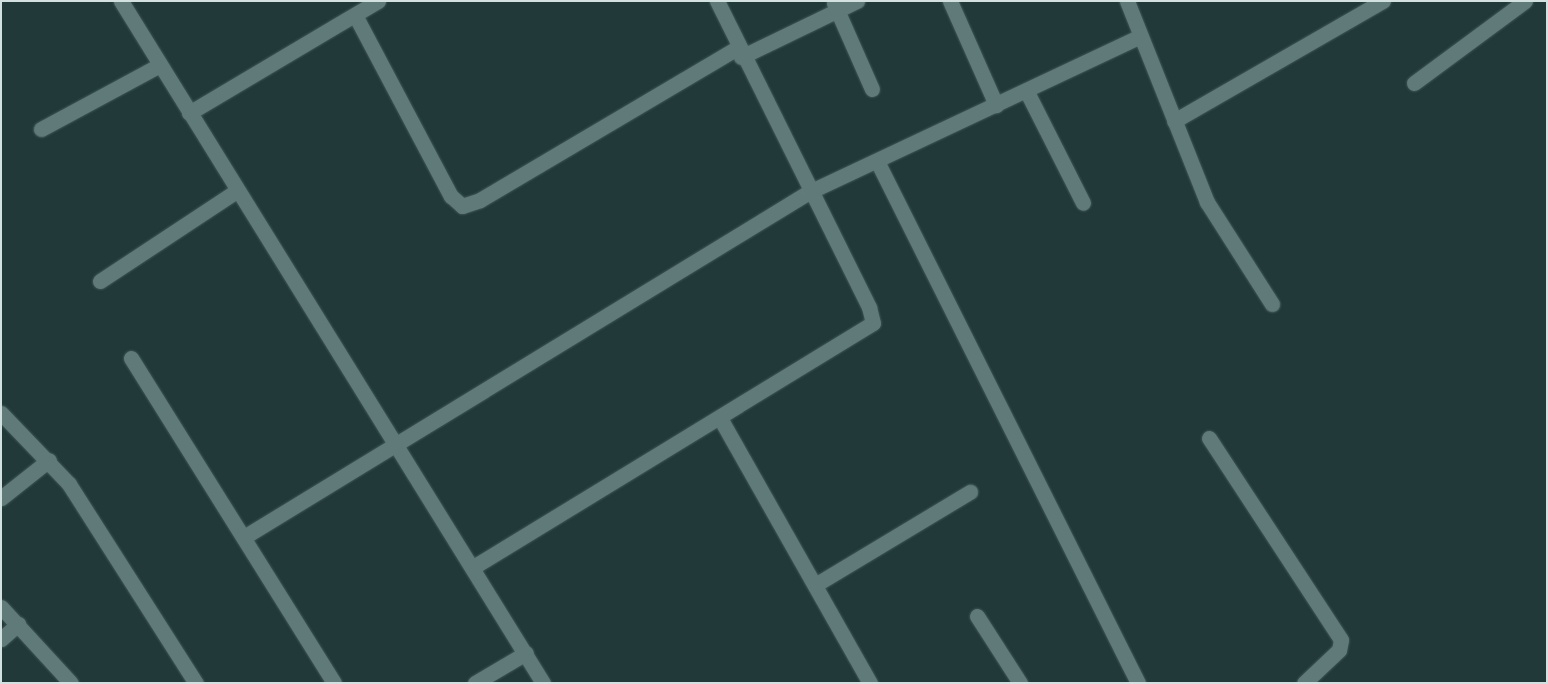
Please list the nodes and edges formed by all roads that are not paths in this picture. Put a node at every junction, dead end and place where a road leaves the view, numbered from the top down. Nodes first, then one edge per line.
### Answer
1 (121, 1) edge
2 (378, 1) edge
3 (717, 1) edge
4 (857, 1) edge
5 (950, 1) edge
6 (1127, 1) edge
7 (1383, 1) edge
8 (1525, 1) edge
9 (836, 6) edge
10 (356, 15) junction
11 (1140, 36) junction
12 (739, 53) junction
13 (160, 65) junction
14 (1414, 83) dead end
15 (872, 89) dead end
16 (1027, 92) junction
17 (996, 105) junction
18 (189, 113) junction
19 (1174, 121) junction
20 (41, 129) dead end
21 (878, 163) junction
22 (235, 192) junction
23 (809, 192) junction
24 (1083, 203) dead end
25 (100, 281) dead end
26 (1272, 304) dead end
27 (131, 358) dead end
28 (1, 413) edge
29 (720, 418) junction
30 (1209, 438) dead end
31 (396, 445) junction
32 (48, 460) junction
33 (970, 492) dead end
34 (1, 498) edge
35 (244, 537) junction
36 (475, 566) junction
37 (815, 585) junction
38 (1, 607) edge
39 (977, 616) dead end
40 (18, 624) junction
41 (1, 639) edge
42 (526, 653) junction
43 (71, 683) edge
44 (196, 683) edge
45 (334, 683) edge
46 (475, 683) edge
47 (543, 683) edge
48 (870, 683) edge
49 (1020, 683) edge
50 (1138, 683) edge
51 (1304, 683) edge

1 - 13 street
2 - 10 street
3 - 12 street
4 - 9 street
5 - 17 street
6 - 11 street
7 - 19 street
8 - 14 street
9 - 12 street
9 - 15 street
10 - 12 street
10 - 18 street
11 - 16 street
11 - 19 street
12 - 23 street
13 - 18 street
13 - 20 street
16 - 17 street
16 - 24 street
17 - 21 street
18 - 22 street
19 - 26 street
21 - 23 street
21 - 50 street
22 - 25 street
22 - 31 street
23 - 29 street
23 - 31 street
27 - 35 street
28 - 32 street
29 - 36 street
29 - 37 street
30 - 51 street
31 - 35 street
31 - 36 street
32 - 34 street
32 - 44 street
33 - 37 street
35 - 45 street
36 - 42 street
37 - 48 street
38 - 40 street
39 - 49 street
40 - 41 street
40 - 43 street
42 - 46 street
42 - 47 street

